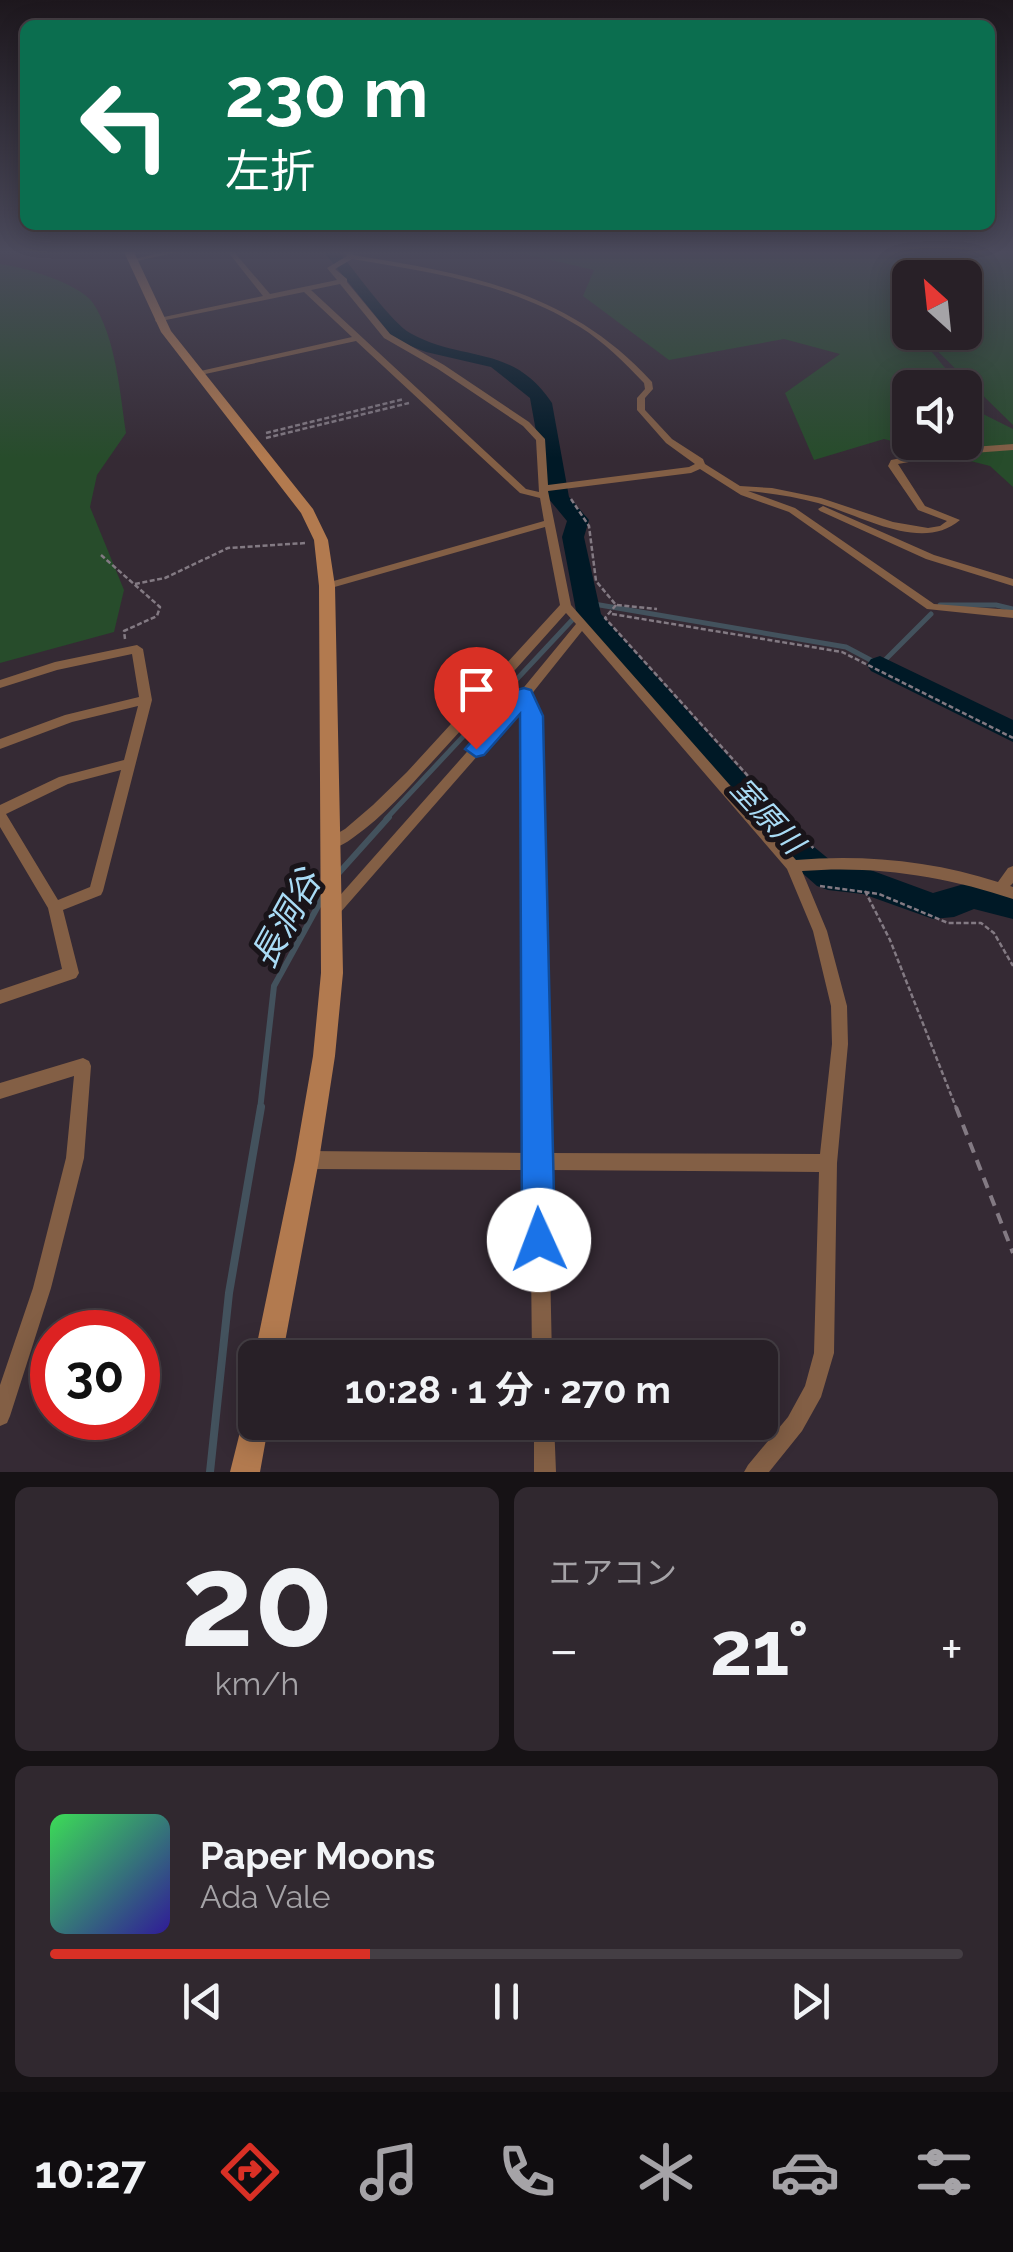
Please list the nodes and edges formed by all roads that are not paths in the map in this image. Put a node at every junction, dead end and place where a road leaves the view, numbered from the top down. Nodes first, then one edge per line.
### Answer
1 (159, 320) edge
2 (340, 321) edge
3 (375, 321) edge
4 (578, 321) edge
5 (358, 338) junction
6 (199, 374) junction
7 (1013, 448) edge
8 (700, 465) junction
9 (736, 488) junction
10 (544, 492) junction
11 (803, 500) junction
12 (549, 523) junction
13 (1013, 583) edge
14 (327, 586) junction
15 (568, 609) junction
16 (1013, 614) edge
17 (580, 626) junction
18 (0, 684) edge
19 (524, 695) junction
20 (146, 700) junction
21 (0, 744) edge
22 (131, 763) junction
23 (0, 813) edge
24 (331, 853) junction
25 (792, 866) junction
26 (1013, 872) edge
27 (1007, 890) edge
28 (55, 907) junction
29 (334, 910) junction
30 (0, 997) edge
31 (0, 1092) edge
32 (307, 1160) junction
33 (536, 1162) junction
34 (828, 1163) junction
35 (272, 1340) edge
36 (541, 1340) edge
37 (0, 1416) edge
38 (251, 1440) edge
39 (544, 1440) edge
40 (245, 1472) edge
41 (545, 1472) edge
42 (754, 1472) edge

1 - 6 street
2 - 5 street
3 - 10 street
4 - 8 street
5 - 6 street
5 - 10 street
6 - 14 street
7 - 11 street
8 - 9 street
8 - 10 street
9 - 11 street
9 - 16 street
10 - 12 street
11 - 13 street
12 - 14 street
12 - 15 street
14 - 24 street
15 - 17 street
15 - 24 street
17 - 19 street
17 - 25 street
18 - 20 street
19 - 29 street
19 - 33 street
20 - 21 street
20 - 22 street
22 - 23 street
22 - 28 street
23 - 28 street
24 - 29 street
25 - 27 street
25 - 34 street
26 - 27 street
28 - 30 street
29 - 32 street
31 - 37 street
32 - 33 street
32 - 35 street
33 - 34 street
33 - 36 street
34 - 42 street
38 - 40 street
39 - 41 street

